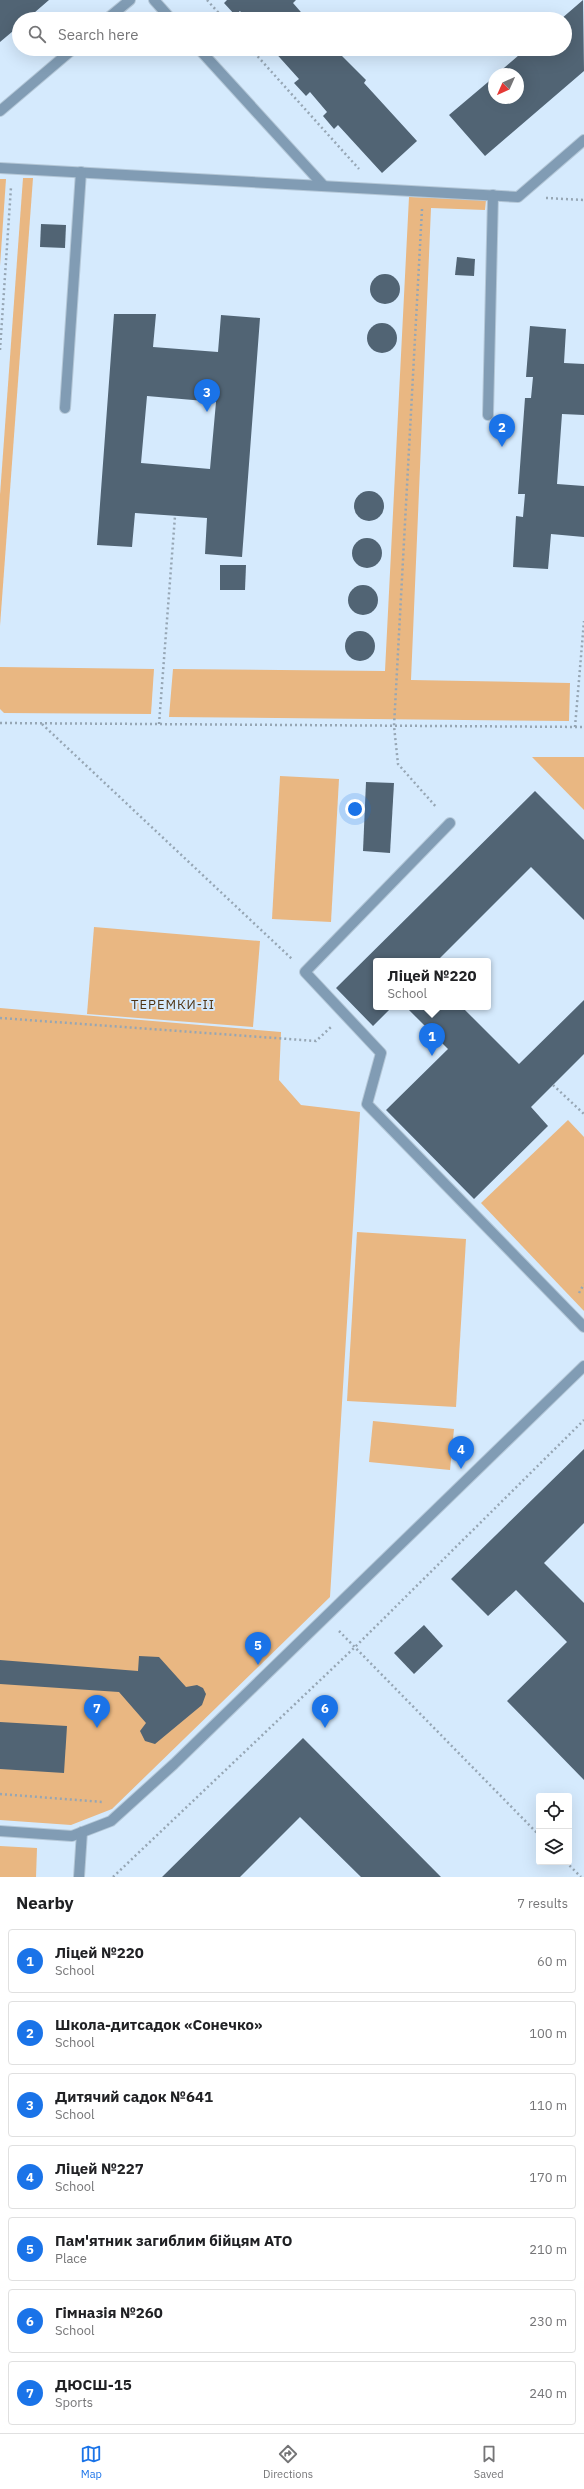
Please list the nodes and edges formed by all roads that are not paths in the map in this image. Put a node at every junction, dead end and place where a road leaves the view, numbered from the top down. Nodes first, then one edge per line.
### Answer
1 (130, 0) edge
2 (154, 0) edge
3 (116, 12) edge
4 (165, 12) edge
5 (65, 56) edge
6 (205, 56) edge
7 (0, 112) edge
8 (584, 140) edge
9 (0, 168) edge
10 (81, 172) junction
11 (323, 185) junction
12 (493, 195) junction
13 (65, 408) dead end
14 (488, 415) dead end
15 (450, 823) road end
16 (584, 1327) edge
17 (584, 1366) edge
18 (0, 1831) edge
19 (82, 1832) junction
20 (79, 1877) edge

1 - 3 lane
2 - 4 lane
5 - 7 lane
6 - 11 lane
8 - 12 lane
9 - 10 lane
10 - 11 lane
10 - 13 lane
11 - 12 lane
12 - 14 lane
15 - 16 lane
17 - 19 lane
18 - 19 lane
19 - 20 lane

